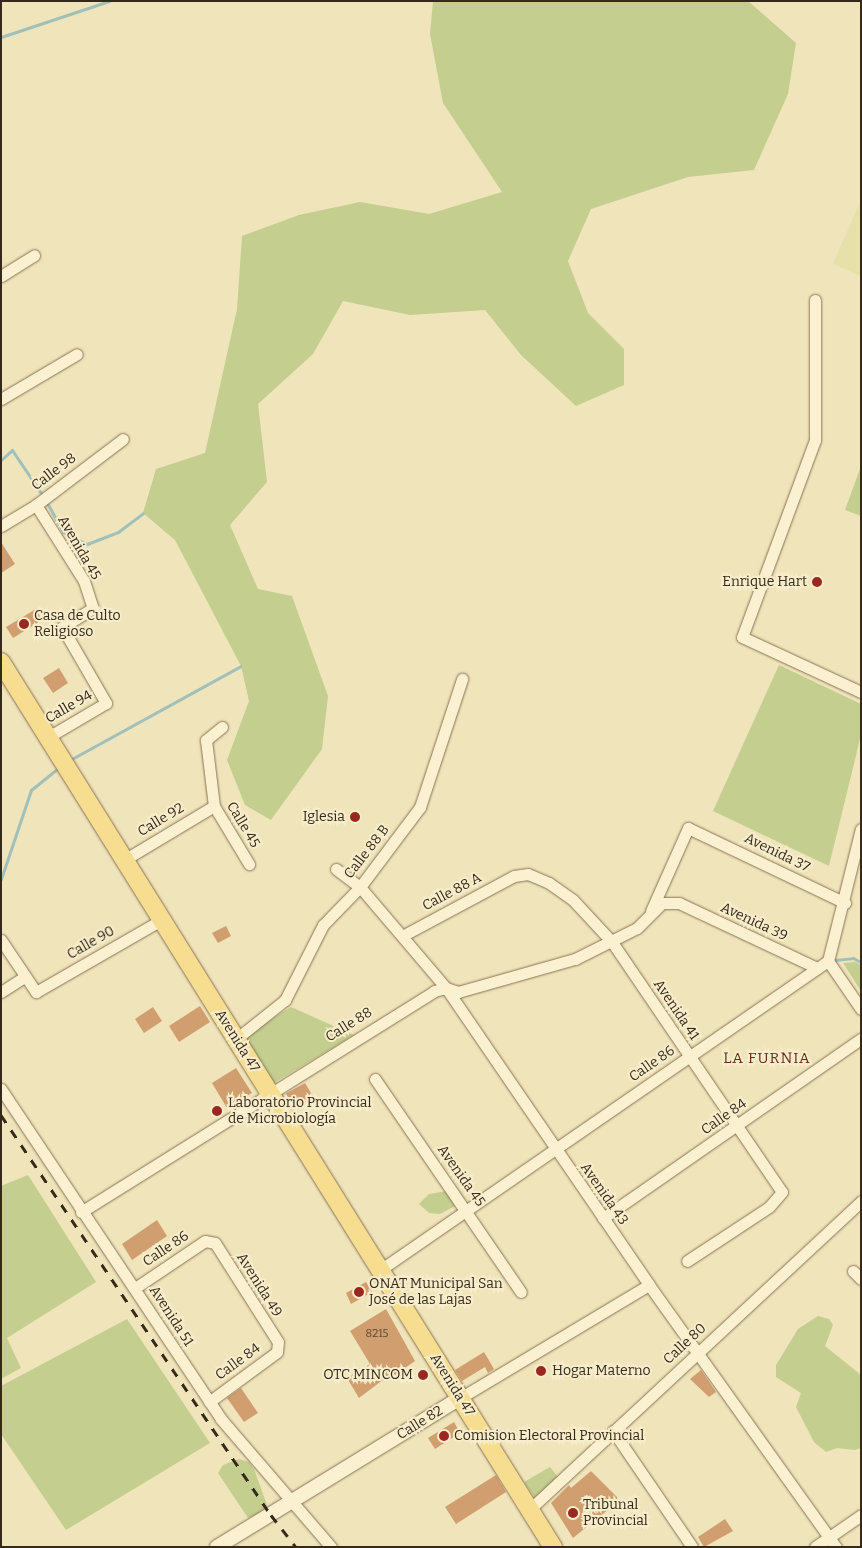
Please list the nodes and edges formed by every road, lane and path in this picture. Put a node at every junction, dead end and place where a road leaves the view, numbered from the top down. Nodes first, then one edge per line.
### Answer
1 (34, 255) dead end
2 (1, 276) edge
3 (815, 300) dead end
4 (78, 354) dead end
5 (1, 400) edge
6 (123, 439) dead end
7 (36, 504) junction
8 (1, 526) edge
9 (1, 662) edge
10 (462, 679) dead end
11 (861, 692) edge
12 (106, 703) joint
13 (222, 727) dead end
14 (48, 737) junction
15 (214, 806) junction
16 (861, 829) edge
17 (696, 830) joint
18 (124, 860) junction
19 (249, 864) dead end
20 (336, 869) dead end
21 (514, 876) joint
22 (360, 887) junction
23 (679, 903) joint
24 (845, 903) junction
25 (651, 912) junction
26 (162, 920) junction
27 (404, 935) junction
28 (1, 940) edge
29 (612, 942) junction
30 (828, 961) junction
31 (817, 968) junction
32 (24, 977) junction
33 (446, 988) junction
34 (1, 992) edge
35 (861, 1010) edge
36 (236, 1039) junction
37 (861, 1039) edge
38 (689, 1057) junction
39 (375, 1079) dead end
40 (1, 1089) edge
41 (270, 1092) junction
42 (738, 1125) junction
43 (555, 1149) junction
44 (861, 1201) edge
45 (468, 1211) junction
46 (81, 1212) junction
47 (603, 1218) junction
48 (216, 1243) joint
49 (687, 1261) dead end
50 (380, 1270) junction
51 (649, 1285) junction
52 (135, 1288) junction
53 (521, 1292) dead end
54 (278, 1342) joint
55 (698, 1352) junction
56 (460, 1398) junction
57 (210, 1402) junction
58 (614, 1431) junction
59 (294, 1502) junction
60 (530, 1509) junction
61 (861, 1515) edge
62 (833, 1542) edge
63 (217, 1547) edge
64 (331, 1547) edge
65 (553, 1547) edge
66 (692, 1547) edge
67 (815, 1547) edge

1 - 2 street
3 - 11 street
4 - 5 street
6 - 7 street, Calle 98
7 - 8 street, Calle 98
7 - 12 street, Avenida 45
9 - 14 main road, Avenida 47
10 - 22 street, Calle 88 B
12 - 14 street, Calle 94
13 - 15 street, Calle 45
14 - 18 main road, Avenida 47
15 - 18 street, Calle 92
15 - 19 street, Calle 45
16 - 24 street
17 - 24 street, Avenida 37
17 - 25 street, Calle 88
18 - 26 main road, Avenida 47
20 - 22 street, Avenida 43
21 - 27 street, Calle 88 A
21 - 29 street, Avenida 41
22 - 27 street, Avenida 43
22 - 36 street, Calle 88 B
23 - 25 street, Calle 88
23 - 31 street, Avenida 39
24 - 30 street
25 - 29 street, Calle 88
26 - 32 street, Calle 90
26 - 36 main road, Avenida 47
27 - 33 street, Avenida 43
28 - 32 street
29 - 33 street, Calle 88
29 - 38 street, Avenida 41
30 - 31 street, Calle 86
30 - 35 street
31 - 38 street, Calle 86
32 - 34 street
33 - 41 street, Calle 88
33 - 43 street, Avenida 43
36 - 41 main road, Avenida 47
37 - 42 street, Calle 84
38 - 42 street, Avenida 41
38 - 43 street, Calle 86
39 - 45 street, Avenida 45
40 - 46 street, Avenida 51
41 - 46 street, Calle 88
41 - 50 main road, Avenida 47
42 - 47 street, Calle 84
42 - 49 street, Avenida 41
43 - 45 street, Calle 86
43 - 47 street, Avenida 43
44 - 55 street, Calle 80
45 - 50 street, Calle 86
45 - 53 street, Avenida 45
46 - 52 street, Avenida 51
47 - 51 street, Avenida 43
48 - 52 street, Calle 86
48 - 54 street, Avenida 49
50 - 56 main road, Avenida 47
51 - 55 street, Avenida 43
51 - 56 street, Calle 82
52 - 57 street, Avenida 51
54 - 57 street, Calle 84
55 - 58 street, Calle 80
55 - 62 street, Avenida 43
56 - 59 street, Calle 82
56 - 60 main road, Avenida 47
57 - 59 street, Avenida 51
58 - 60 street, Calle 80
58 - 66 street
59 - 63 street, Calle 82
59 - 64 street, Avenida 51
60 - 65 main road, Avenida 47
61 - 62 street
62 - 67 street

